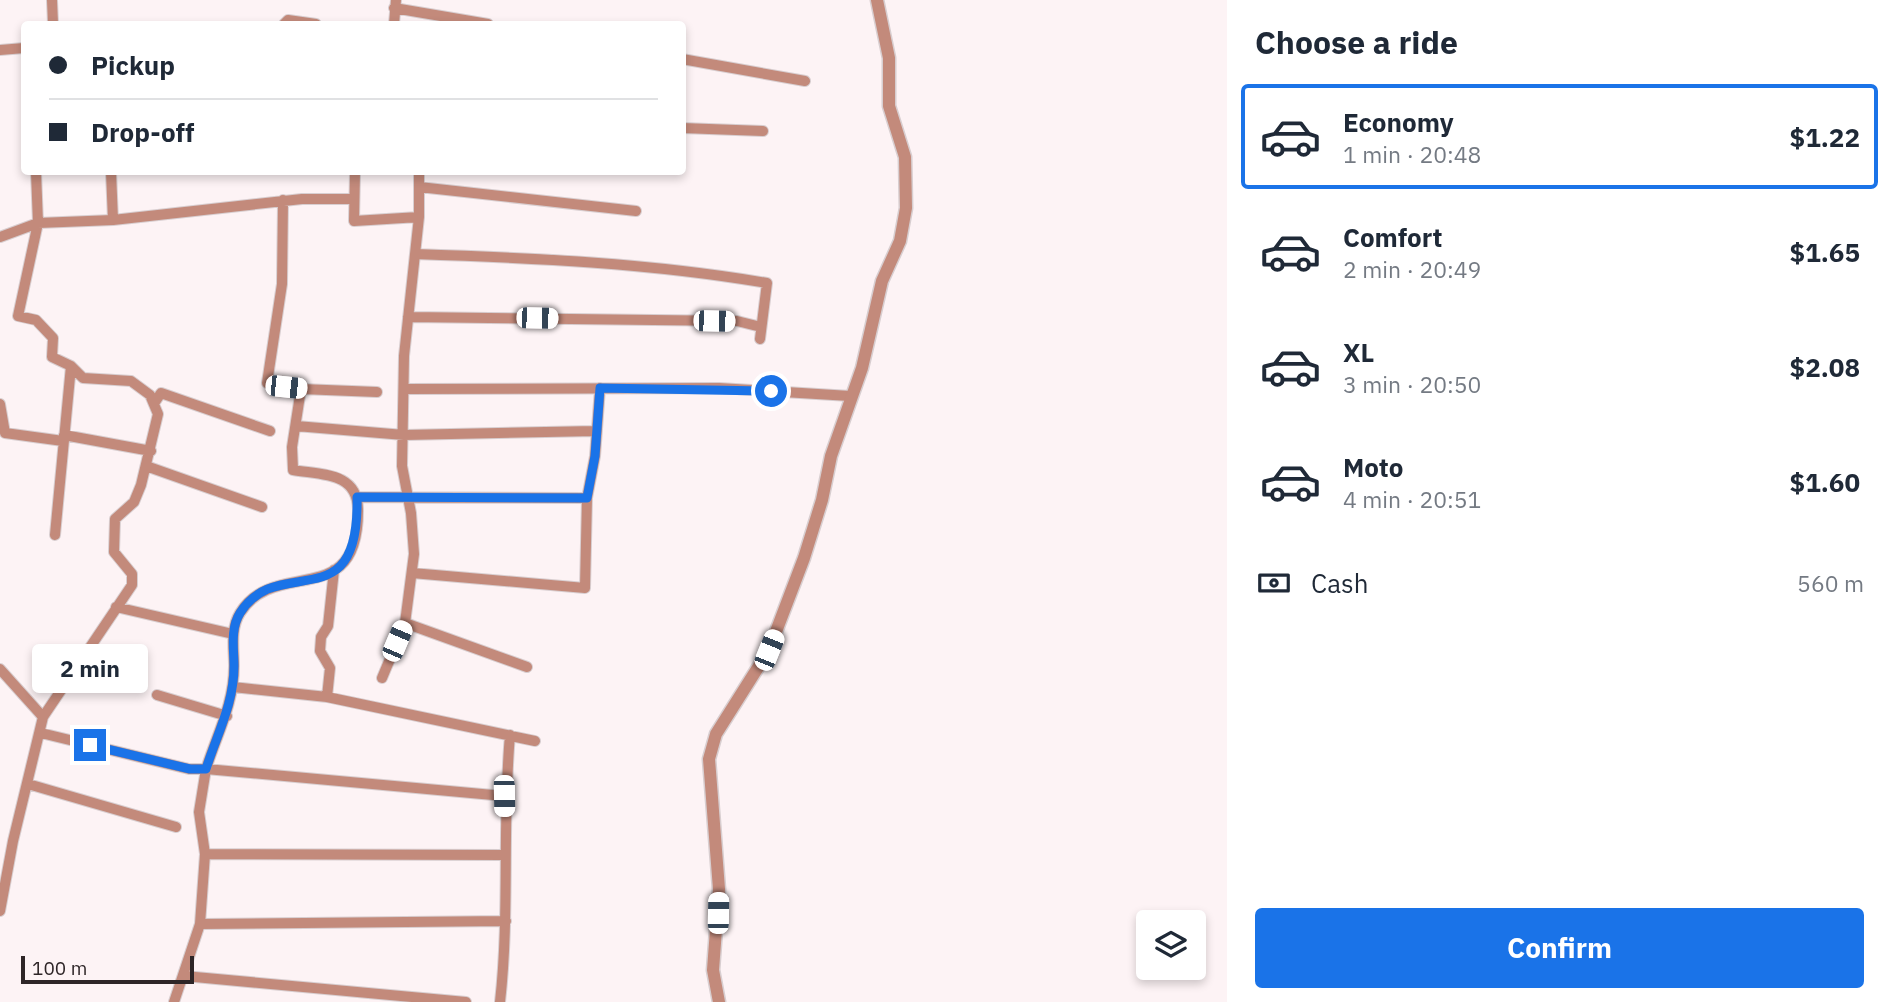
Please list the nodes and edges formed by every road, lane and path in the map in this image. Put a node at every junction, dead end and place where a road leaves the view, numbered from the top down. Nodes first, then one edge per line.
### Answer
1 (52, 0) edge
2 (877, 0) edge
3 (395, 4) edge
4 (53, 21) edge
5 (474, 21) edge
6 (21, 48) edge
7 (0, 50) edge
8 (686, 60) edge
9 (806, 81) dead end
10 (686, 128) edge
11 (763, 131) dead end
12 (36, 175) edge
13 (111, 175) edge
14 (355, 175) edge
15 (419, 175) edge
16 (419, 187) junction
17 (353, 199) junction
18 (283, 200) junction
19 (636, 211) dead end
20 (419, 217) junction
21 (113, 220) junction
22 (38, 223) junction
23 (0, 237) edge
24 (415, 254) junction
25 (408, 317) junction
26 (761, 327) junction
27 (760, 339) dead end
28 (71, 366) junction
29 (301, 388) junction
30 (600, 388) junction
31 (404, 389) junction
32 (377, 392) dead end
33 (850, 396) junction
34 (155, 402) junction
35 (0, 404) edge
36 (296, 426) junction
37 (270, 431) dead end
38 (595, 432) junction
39 (404, 435) junction
40 (64, 438) junction
41 (150, 451) junction
42 (146, 466) junction
43 (407, 496) junction
44 (357, 497) junction
45 (587, 498) junction
46 (262, 507) dead end
47 (55, 535) dead end
48 (334, 570) junction
49 (412, 573) junction
50 (116, 607) junction
51 (405, 622) junction
52 (233, 634) junction
53 (527, 667) dead end
54 (0, 669) edge
55 (382, 678) dead end
56 (233, 687) junction
57 (157, 695) dead end
58 (327, 698) junction
59 (228, 716) junction
60 (43, 717) junction
61 (41, 733) junction
62 (510, 735) junction
63 (535, 741) dead end
64 (206, 769) junction
65 (28, 784) junction
66 (504, 796) junction
67 (176, 827) dead end
68 (205, 854) junction
69 (505, 855) junction
70 (0, 911) edge
71 (506, 921) junction
72 (200, 924) junction
73 (184, 976) junction
74 (174, 1002) edge
75 (466, 1002) edge
76 (500, 1002) edge
77 (719, 1002) edge

1 - 4 street
2 - 33 street
3 - 5 street
6 - 7 street
8 - 9 street
10 - 11 street
12 - 22 street
13 - 21 street
14 - 17 street
15 - 16 street
16 - 19 street
16 - 20 street
17 - 18 street
17 - 20 street
18 - 21 street
18 - 29 street
20 - 24 street
21 - 22 street
22 - 23 street
22 - 28 street
24 - 25 street
24 - 26 street
25 - 26 street
25 - 31 street
26 - 27 street
28 - 34 street
28 - 40 street
29 - 32 street
29 - 36 street
30 - 31 street
30 - 33 street
30 - 38 street
31 - 39 street
33 - 77 street
34 - 37 street
34 - 41 street
35 - 40 street
36 - 39 street
36 - 44 street
38 - 39 street
38 - 45 street
39 - 43 street
40 - 41 street
40 - 47 street
41 - 42 street
42 - 46 street
42 - 50 street
43 - 44 street
43 - 45 street
43 - 49 street
44 - 48 street
45 - 49 street
48 - 52 street
48 - 58 street
49 - 51 street
50 - 52 street
50 - 60 street
51 - 53 street
51 - 55 street
52 - 56 street
54 - 60 street
56 - 58 street
56 - 59 street
57 - 59 street
58 - 62 street
59 - 64 street
60 - 61 street
61 - 64 street
61 - 65 street
62 - 63 street
62 - 66 street
64 - 66 street
64 - 68 street
65 - 67 street
65 - 70 street
66 - 69 street
68 - 69 street
68 - 72 street
69 - 71 street
71 - 72 street
71 - 76 street
72 - 73 street
73 - 74 street
73 - 75 street

